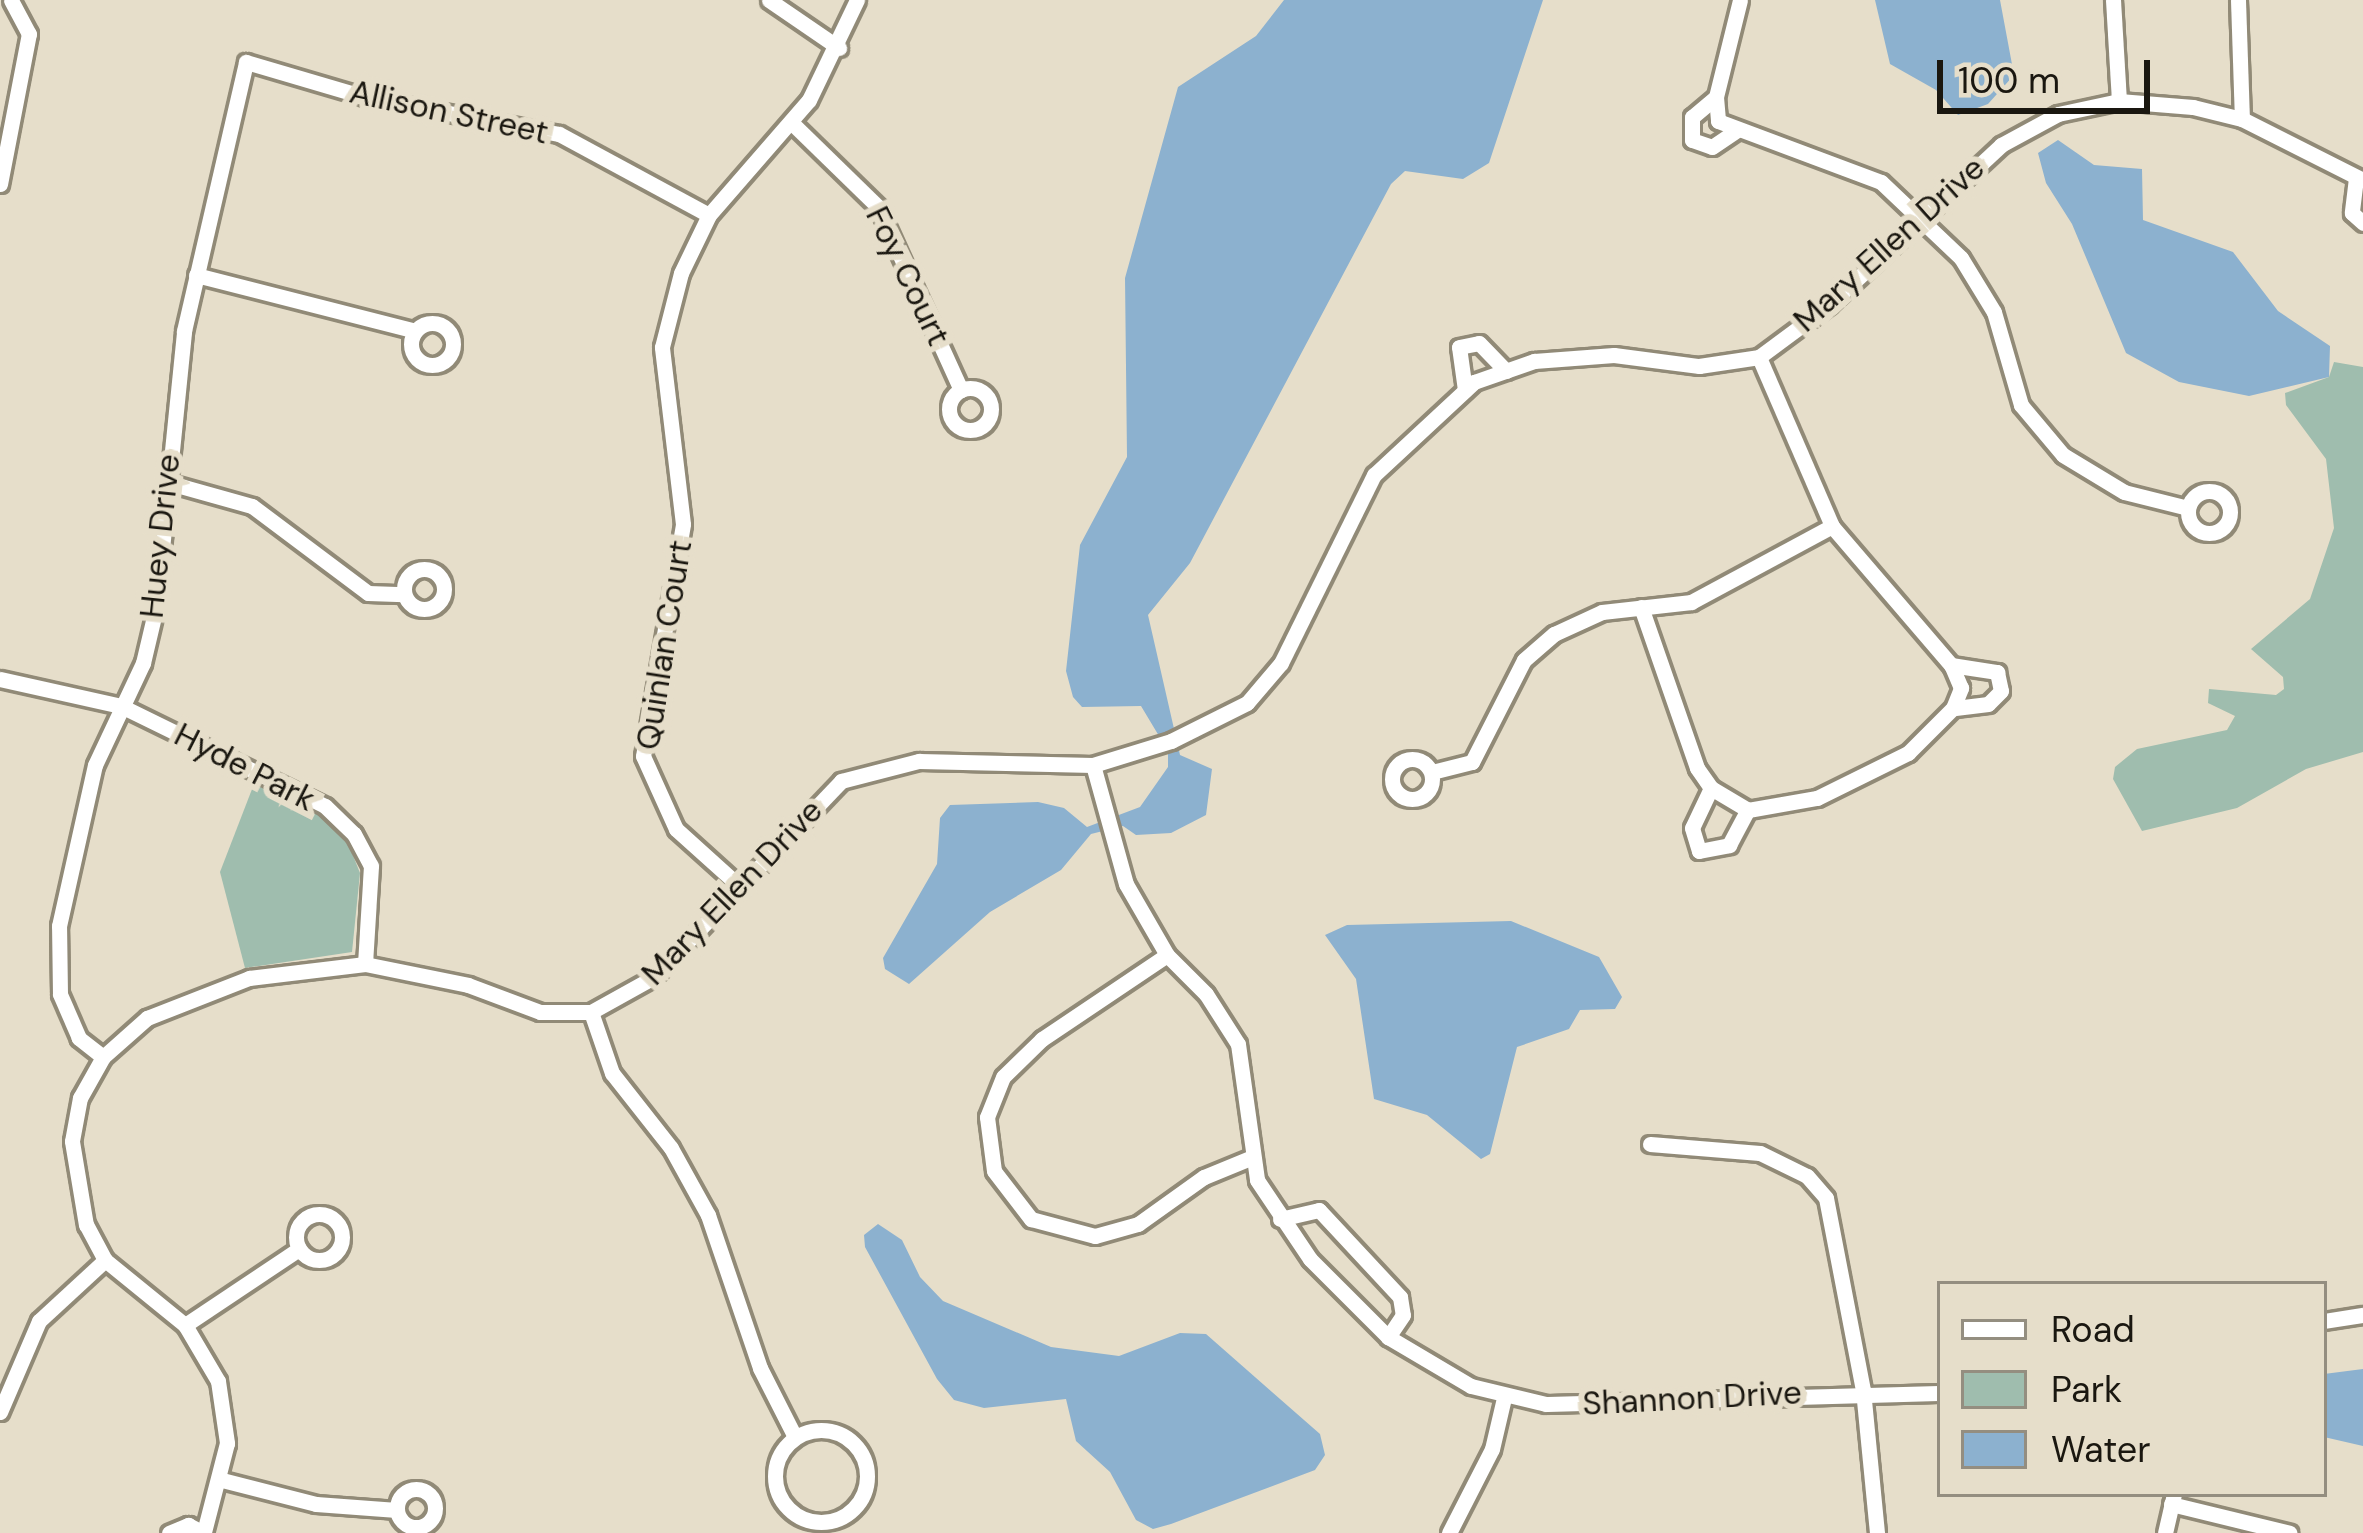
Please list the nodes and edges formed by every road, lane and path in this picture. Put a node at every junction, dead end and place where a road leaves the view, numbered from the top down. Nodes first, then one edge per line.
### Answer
1 (11, 0) edge
2 (769, 0) edge
3 (857, 0) edge
4 (1740, 0) edge
5 (2113, 0) edge
6 (2237, 0) edge
7 (839, 48) junction
8 (246, 62) joint
9 (1716, 97) junction
10 (2119, 101) junction
11 (2242, 119) junction
12 (790, 122) junction
13 (1736, 131) junction
14 (2360, 179) edge
15 (0, 184) edge
16 (709, 215) junction
17 (1918, 215) junction
18 (2363, 223) edge
19 (196, 274) junction
20 (415, 331) dead end
21 (1759, 357) junction
22 (1506, 371) junction
23 (961, 390) dead end
24 (1465, 390) junction
25 (166, 482) junction
26 (2188, 508) dead end
27 (1832, 526) junction
28 (404, 594) dead end
29 (1641, 607) junction
30 (1952, 665) junction
31 (0, 679) edge
32 (121, 706) junction
33 (1953, 708) junction
34 (1093, 765) junction
35 (1432, 772) dead end
36 (1712, 788) junction
37 (1748, 810) junction
38 (737, 884) junction
39 (1167, 956) junction
40 (365, 964) junction
41 (591, 1012) junction
42 (103, 1058) junction
43 (1650, 1144) dead end
44 (1250, 1158) junction
45 (1280, 1219) junction
46 (298, 1249) dead end
47 (105, 1260) junction
48 (2363, 1315) edge
49 (2327, 1321) edge
50 (185, 1325) junction
51 (1388, 1336) junction
52 (1863, 1390) junction
53 (1937, 1393) edge
54 (1504, 1398) junction
55 (0, 1412) edge
56 (795, 1437) junction
57 (222, 1480) junction
58 (2172, 1499) edge
59 (397, 1510) dead end
60 (170, 1533) edge
61 (204, 1533) edge
62 (1449, 1533) edge
63 (1877, 1533) edge
64 (2165, 1533) edge
65 (2290, 1533) edge

1 - 15 street
2 - 7 street
3 - 7 street, Quinlan Court
4 - 9 street
5 - 10 street
6 - 11 street
7 - 12 street, Quinlan Court
8 - 16 street, Allison Street
8 - 19 street, Huey Drive
9 - 13 street
9 - 13 street
10 - 11 street, Mary Ellen Drive
10 - 17 street, Mary Ellen Drive
11 - 14 street, Mary Ellen Drive
12 - 16 street, Quinlan Court
12 - 23 street, Foy Court
13 - 17 street
14 - 18 street
16 - 38 street, Quinlan Court
17 - 21 street, Mary Ellen Drive
17 - 26 street
19 - 20 street
19 - 25 street, Huey Drive
21 - 22 street, Mary Ellen Drive
21 - 27 street
22 - 24 street, Mary Ellen Drive
22 - 24 street
24 - 34 street, Mary Ellen Drive
25 - 28 street
25 - 32 street, Huey Drive
27 - 29 street
27 - 30 street
29 - 35 street
29 - 36 street
30 - 33 street
30 - 33 street
31 - 32 street, Hyde Park
32 - 40 street, Hyde Park
32 - 42 street, Huey Drive
33 - 37 street
34 - 38 street, Mary Ellen Drive
34 - 39 street, Shannon Drive
36 - 37 street
36 - 37 street
38 - 41 street, Mary Ellen Drive
39 - 44 street, Shannon Drive
39 - 44 street
40 - 41 street
40 - 42 street
41 - 56 street
42 - 47 street
43 - 52 street
44 - 45 street, Shannon Drive
45 - 51 street, Shannon Drive
45 - 51 street
46 - 50 street
47 - 50 street
47 - 55 street
48 - 49 street
50 - 57 street
51 - 54 street, Shannon Drive
52 - 53 street, Shannon Drive
52 - 54 street, Shannon Drive
52 - 63 street
54 - 62 street
56 - 56 street
57 - 59 street
57 - 61 street
58 - 64 street
58 - 65 street
60 - 61 street

